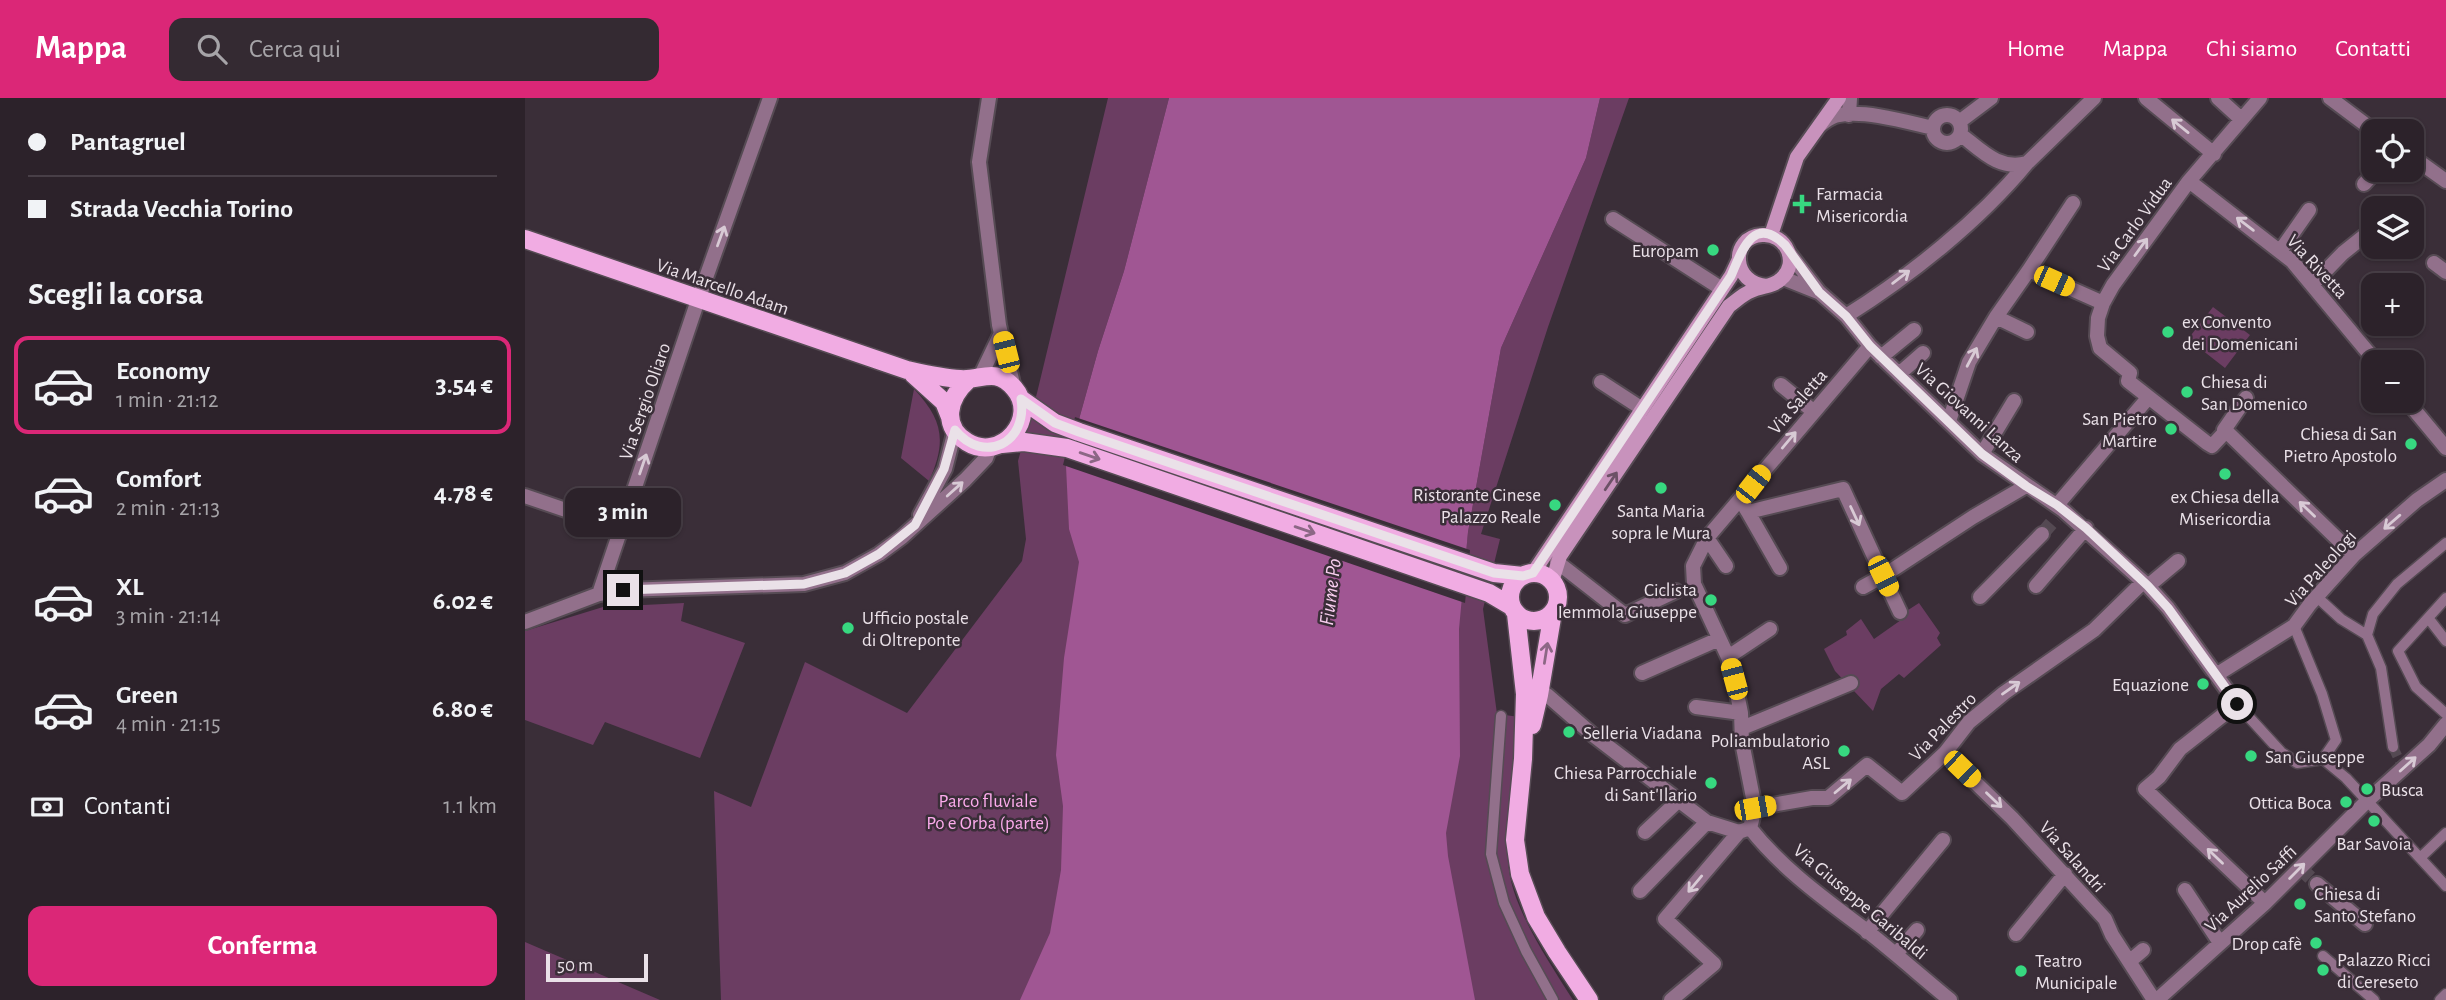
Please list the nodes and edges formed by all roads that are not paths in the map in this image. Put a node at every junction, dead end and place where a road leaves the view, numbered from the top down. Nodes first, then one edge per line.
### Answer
1 (770, 98) edge
2 (989, 98) edge
3 (1839, 98) edge
4 (1850, 98) edge
5 (1991, 98) edge
6 (2146, 98) edge
7 (2218, 98) edge
8 (2259, 98) edge
9 (2330, 98) edge
10 (2091, 101) edge
11 (1849, 115) junction
12 (2241, 119) junction
13 (2361, 121) edge
14 (1817, 127) junction
15 (1933, 128) junction
16 (1959, 128) junction
17 (2214, 154) junction
18 (2028, 163) junction
19 (2424, 165) edge
20 (2189, 181) junction
21 (2446, 181) edge
22 (2073, 203) dead end
23 (2309, 210) dead end
24 (1613, 219) dead end
25 (1771, 235) junction
26 (525, 239) edge
27 (2361, 239) edge
28 (2280, 250) junction
29 (1789, 253) junction
30 (1739, 259) junction
31 (2029, 270) junction
32 (1783, 278) junction
33 (2312, 285) junction
34 (1767, 286) junction
35 (1722, 289) junction
36 (1819, 292) junction
37 (698, 300) junction
38 (2103, 303) junction
39 (1846, 316) junction
40 (1996, 317) junction
41 (1915, 330) dead end
42 (2027, 332) dead end
43 (1001, 334) junction
44 (1870, 346) junction
45 (2366, 350) edge
46 (1923, 353) dead end
47 (1881, 357) junction
48 (907, 370) junction
49 (1899, 374) junction
50 (974, 378) junction
51 (1601, 382) dead end
52 (1781, 385) dead end
53 (2148, 398) junction
54 (2246, 398) dead end
55 (1023, 399) junction
56 (2014, 401) dead end
57 (1641, 408) junction
58 (1813, 411) junction
59 (2417, 413) edge
60 (1949, 421) junction
61 (952, 424) junction
62 (2226, 431) junction
63 (996, 446) junction
64 (2446, 448) edge
65 (1982, 454) junction
66 (2446, 480) edge
67 (2026, 486) junction
68 (525, 496) edge
69 (1744, 505) junction
70 (2059, 511) junction
71 (915, 525) junction
72 (621, 528) junction
73 (2086, 528) junction
74 (2042, 534) tunnel mouth
75 (1707, 538) junction
76 (2446, 543) edge
77 (2354, 555) junction
78 (2178, 561) dead end
79 (1557, 562) junction
80 (1726, 566) dead end
81 (1780, 568) dead end
82 (1528, 574) junction
83 (1883, 576) junction
84 (1552, 582) junction
85 (2146, 584) junction
86 (2036, 586) dead end
87 (1686, 587) junction
88 (1863, 587) dead end
89 (599, 594) junction
90 (1980, 597) dead end
91 (2317, 597) junction
92 (2446, 598) edge
93 (1514, 610) junction
94 (1553, 612) junction
95 (1900, 612) dead end
96 (2429, 619) junction
97 (525, 622) edge
98 (2294, 626) junction
99 (1770, 629) dead end
100 (2367, 635) junction
101 (1719, 639) junction
102 (2446, 640) edge
103 (1728, 657) junction
104 (1642, 673) dead end
105 (2216, 675) junction
106 (1851, 683) dead end
107 (1547, 695) dead end
108 (2237, 704) junction
109 (1696, 707) dead end
110 (1741, 713) junction
111 (2446, 714) edge
112 (1501, 716) dead end
113 (2446, 724) edge
114 (1742, 729) junction
115 (2393, 747) tunnel mouth
116 (1945, 752) junction
117 (2323, 759) junction
118 (1523, 760) junction
119 (2367, 801) junction
120 (1678, 802) junction
121 (1755, 808) junction
122 (1707, 822) junction
123 (1745, 830) junction
124 (1645, 832) dead end
125 (2446, 833) edge
126 (1943, 840) dead end
127 (2420, 858) junction
128 (2065, 874) junction
129 (2317, 884) tunnel mouth
130 (2446, 886) edge
131 (2185, 890) dead end
132 (1640, 891) dead end
133 (2265, 903) junction
134 (2365, 924) dead end
135 (1917, 930) dead end
136 (1867, 932) junction
137 (2016, 934) dead end
138 (2220, 943) junction
139 (2143, 950) dead end
140 (1896, 954) junction
141 (2323, 956) dead end
142 (2130, 961) junction
143 (2446, 994) edge
144 (1553, 1000) edge
145 (1589, 1000) edge
146 (1671, 1000) edge
147 (1949, 1000) edge
148 (2156, 1000) edge
149 (2374, 1000) edge
150 (2440, 1000) edge

37 -> 1 street, Via Sergio Oliaro
2 - 43 street
3 - 14 main road
4 - 11 street
5 - 16 street
17 -> 6 street
7 - 12 street
8 - 12 street, Via Carlo Vidua
9 - 13 street
10 - 18 street
11 - 14 street
11 - 15 street
12 - 17 street, Via Carlo Vidua
14 - 25 main road
15 - 16 street
15 - 16 street
16 - 18 street
17 - 20 street, Via Carlo Vidua
39 -> 18 street
19 - 21 street
28 -> 20 street, Via Rivetta
38 -> 20 street, Via Carlo Vidua
22 - 31 street
23 - 28 street
24 - 35 street
25 - 29 main road
25 - 30 main road
26 - 37 main road, Via Marcello Adam
27 - 33 street
28 - 33 street, Via Rivetta
29 - 32 main road
29 - 36 street, Via Giovanni Lanza
30 - 34 main road
30 - 35 main road
31 - 38 street
31 - 40 street
32 - 34 main road
32 - 36 street, Via Giovanni Lanza
33 - 45 street, Via Rivetta
79 -> 34 main road
35 - 57 main road
36 - 39 street, Via Giovanni Lanza
37 - 48 main road, Via Marcello Adam
72 -> 37 street, Via Sergio Oliaro
38 - 53 street, Via Carlo Vidua
39 - 44 street, Via Giovanni Lanza
40 - 42 street
60 -> 40 street
41 - 47 street
43 - 50 street
43 - 55 street
44 - 47 street, Via Giovanni Lanza
44 - 58 street, Via Saletta
46 - 49 street
47 - 49 street, Via Giovanni Lanza
48 - 50 main road, Via Marcello Adam
48 - 61 main road, Via Marcello Adam
49 - 60 street, Via Giovanni Lanza
50 - 55 main road
50 - 61 main road
51 - 57 street
52 - 58 street
53 - 62 street
53 - 70 street
54 - 62 street
55 - 63 main road
55 - 82 main road
56 - 65 street
57 - 82 main road
69 -> 58 street, Via Saletta
59 - 64 street
60 - 65 street, Via Giovanni Lanza
61 - 63 main road
61 - 71 street
77 -> 62 street
71 -> 63 street
63 -> 93 main road
65 - 67 street, Via Giovanni Lanza
66 -> 77 street, Via Paleologi
67 - 70 street, Via Giovanni Lanza
67 - 83 street
68 - 72 street
69 - 75 street, Via Saletta
69 - 81 street
69 -> 83 street
70 - 73 street, Via Giovanni Lanza
71 - 89 street
72 - 89 street, Via Sergio Oliaro
73 - 85 street, Via Giovanni Lanza
73 - 86 street
74 - 90 street
75 - 80 street
75 - 87 street, Via Saletta
76 - 100 street
77 - 91 street, Via Paleologi
78 - 85 street, Via Palestro
79 - 84 main road
79 - 87 street
82 - 84 main road
82 - 93 main road
83 - 88 street
83 - 95 street
84 - 94 main road
85 - 105 street, Via Giovanni Lanza
116 -> 85 street, Via Palestro
87 - 101 street
89 - 97 street
91 - 98 street, Via Paleologi
91 - 100 street
92 - 96 street
93 - 94 main road
93 - 118 main road
118 -> 94 main road
96 - 102 street
96 - 111 street
98 - 105 street, Via Paleologi
98 - 117 street
99 - 103 street
100 - 115 street
101 - 103 street
101 - 104 street
103 - 110 street
105 - 108 street, Via Giovanni Lanza
106 - 114 street
107 - 120 street
108 - 117 street, Via Giovanni Lanza
133 -> 108 street
109 - 110 street
110 - 114 street
112 - 144 street
119 -> 113 street, Via Aurelio Saffi
114 - 121 street
121 -> 116 street, Via Palestro
116 -> 128 street, Via Salandri
117 - 119 street
118 - 145 main road
119 - 127 street
133 -> 119 street, Via Aurelio Saffi
120 - 122 street
120 - 124 street
121 - 123 street
122 - 123 street
122 - 132 street
123 - 136 street, Via Giuseppe Garibaldi
123 -> 146 street
125 - 127 street
126 - 136 street
127 - 130 street
128 - 137 street
128 - 142 street, Via Salandri
129 - 134 street
131 - 138 street
133 - 138 street, Via Aurelio Saffi
135 - 140 street
136 - 140 street, Via Giuseppe Garibaldi
138 - 148 street, Via Aurelio Saffi
139 - 142 street
140 - 147 street, Via Giuseppe Garibaldi
141 - 149 street
142 - 148 street, Via Salandri
143 - 150 street

